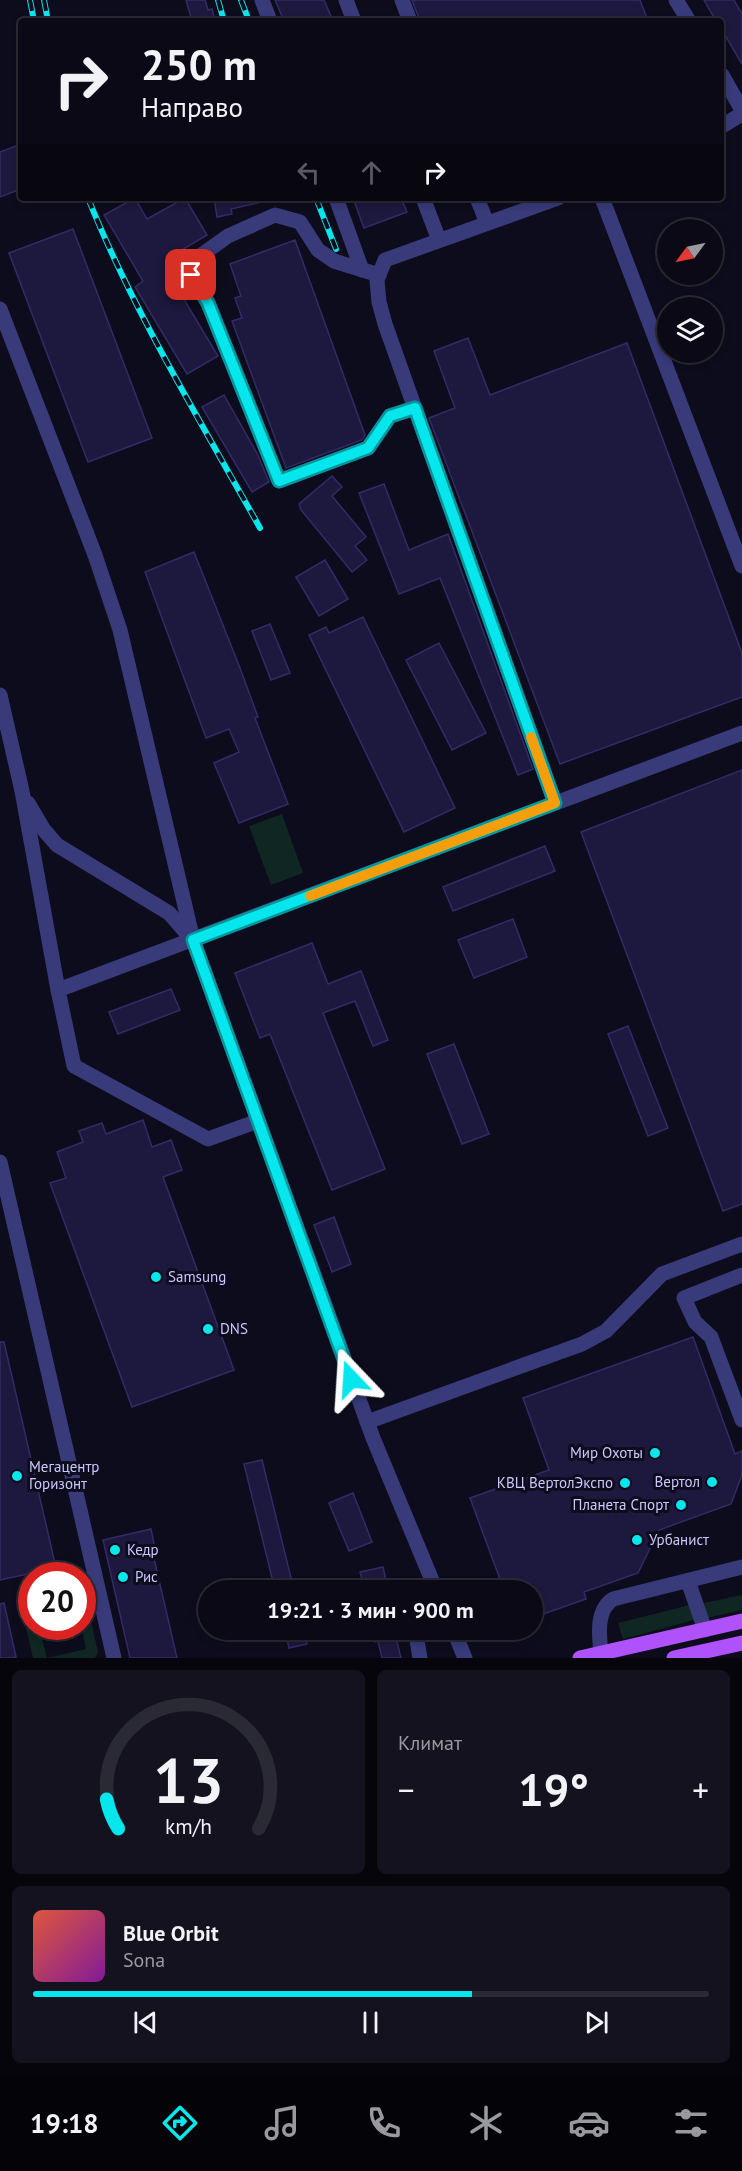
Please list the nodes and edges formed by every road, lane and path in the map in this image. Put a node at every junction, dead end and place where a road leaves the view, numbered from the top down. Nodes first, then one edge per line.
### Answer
1 (262, 0) edge
2 (346, 0) edge
3 (402, 0) edge
4 (676, 0) edge
5 (269, 18) edge
6 (353, 18) edge
7 (409, 18) edge
8 (687, 18) edge
9 (724, 79) edge
10 (742, 112) edge
11 (724, 125) edge
12 (337, 201) edge
13 (424, 201) edge
14 (478, 201) edge
15 (550, 201) edge
16 (603, 201) edge
17 (487, 224) junction
18 (440, 240) junction
19 (362, 270) junction
20 (379, 275) junction
21 (0, 309) edge
22 (415, 408) junction
23 (741, 561) edge
24 (0, 695) edge
25 (3, 722) edge
26 (742, 733) edge
27 (22, 790) junction
28 (555, 803) junction
29 (193, 940) junction
30 (58, 990) junction
31 (258, 1121) junction
32 (0, 1161) edge
33 (742, 1244) edge
34 (742, 1275) edge
35 (742, 1420) edge
36 (367, 1422) junction
37 (742, 1567) edge
38 (432, 1580) edge
39 (688, 1581) junction
40 (742, 1621) edge
41 (705, 1630) junction
42 (416, 1640) edge
43 (458, 1640) edge
44 (742, 1643) edge
45 (601, 1653) junction
46 (720, 1653) edge
47 (114, 1658) edge
48 (417, 1658) edge
49 (465, 1658) edge
50 (580, 1658) edge
51 (674, 1658) edge

1 - 5 lane
2 - 6 lane
3 - 7 lane
4 - 8 lane
9 - 10 lane
10 - 11 lane
12 - 19 lane
13 - 18 lane
14 - 17 lane
15 - 17 lane
16 - 23 lane
17 - 18 lane
18 - 20 lane
19 - 20 lane
19 - 22 lane
20 - 22 lane
21 - 29 lane
22 - 28 lane
24 - 25 lane
25 - 27 lane
26 - 28 lane
27 - 29 lane
27 - 30 lane
28 - 29 lane
29 - 30 lane
29 - 31 lane
30 - 31 lane
31 - 36 lane
32 - 47 lane
33 - 36 lane
34 - 35 lane
36 - 38 lane
37 - 39 lane
39 - 41 lane
39 - 45 lane
40 - 41 main road
41 - 45 main road
42 - 48 lane
43 - 49 lane
44 - 46 main road
45 - 50 main road
46 - 51 main road

